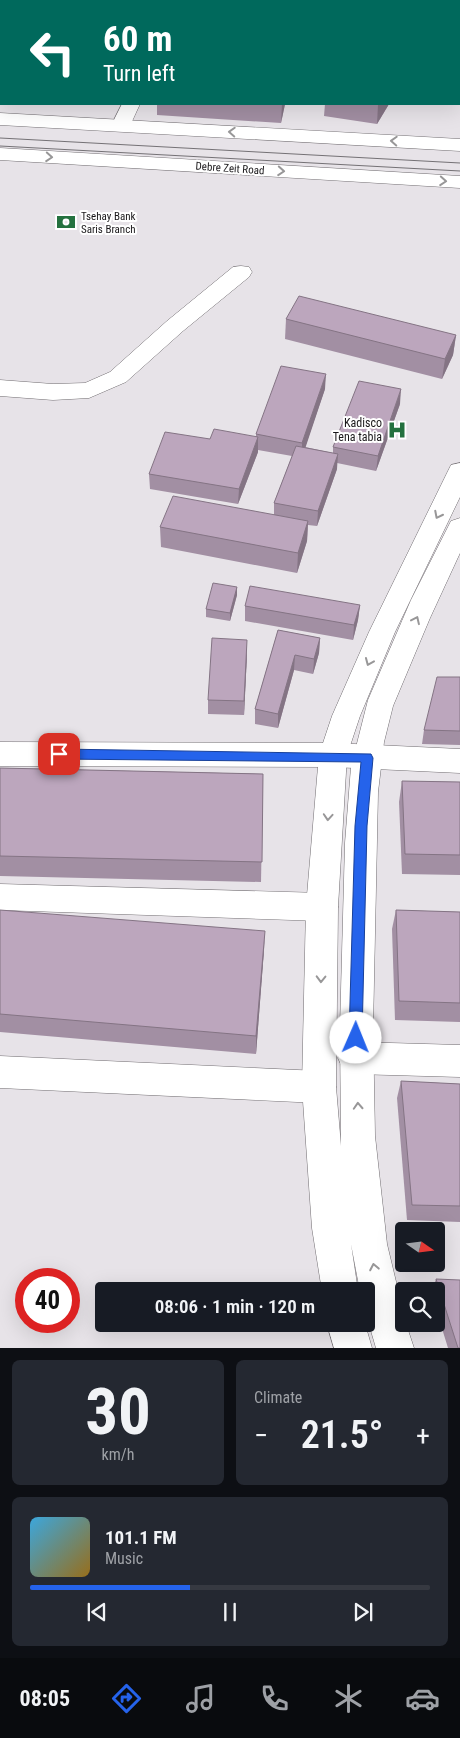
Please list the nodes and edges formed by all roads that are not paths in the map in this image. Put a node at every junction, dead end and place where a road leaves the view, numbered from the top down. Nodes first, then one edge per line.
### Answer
1 (131, 105) edge
2 (0, 119) edge
3 (121, 126) junction
4 (460, 145) edge
5 (0, 154) edge
6 (460, 182) edge
7 (241, 272) dead end
8 (0, 388) edge
9 (460, 471) edge
10 (460, 527) edge
11 (0, 754) edge
12 (333, 755) junction
13 (367, 758) junction
14 (460, 761) edge
15 (0, 897) edge
16 (322, 907) junction
17 (355, 1058) junction
18 (460, 1062) edge
19 (0, 1072) edge
20 (319, 1087) junction
21 (339, 1282) edge
22 (348, 1332) edge
23 (353, 1348) edge
24 (396, 1348) edge

1 - 3 street
2 - 3 street
4 -> 3 street
5 -> 6 street, Debre Zeit Road
7 - 8 street
9 -> 12 street
13 -> 10 street
11 - 12 street
12 - 13 street
12 -> 16 street
13 - 14 street
13 - 17 street
15 - 16 street
16 -> 20 street
17 - 18 street
24 -> 17 street
19 - 20 street
20 - 21 street
22 - 23 street

